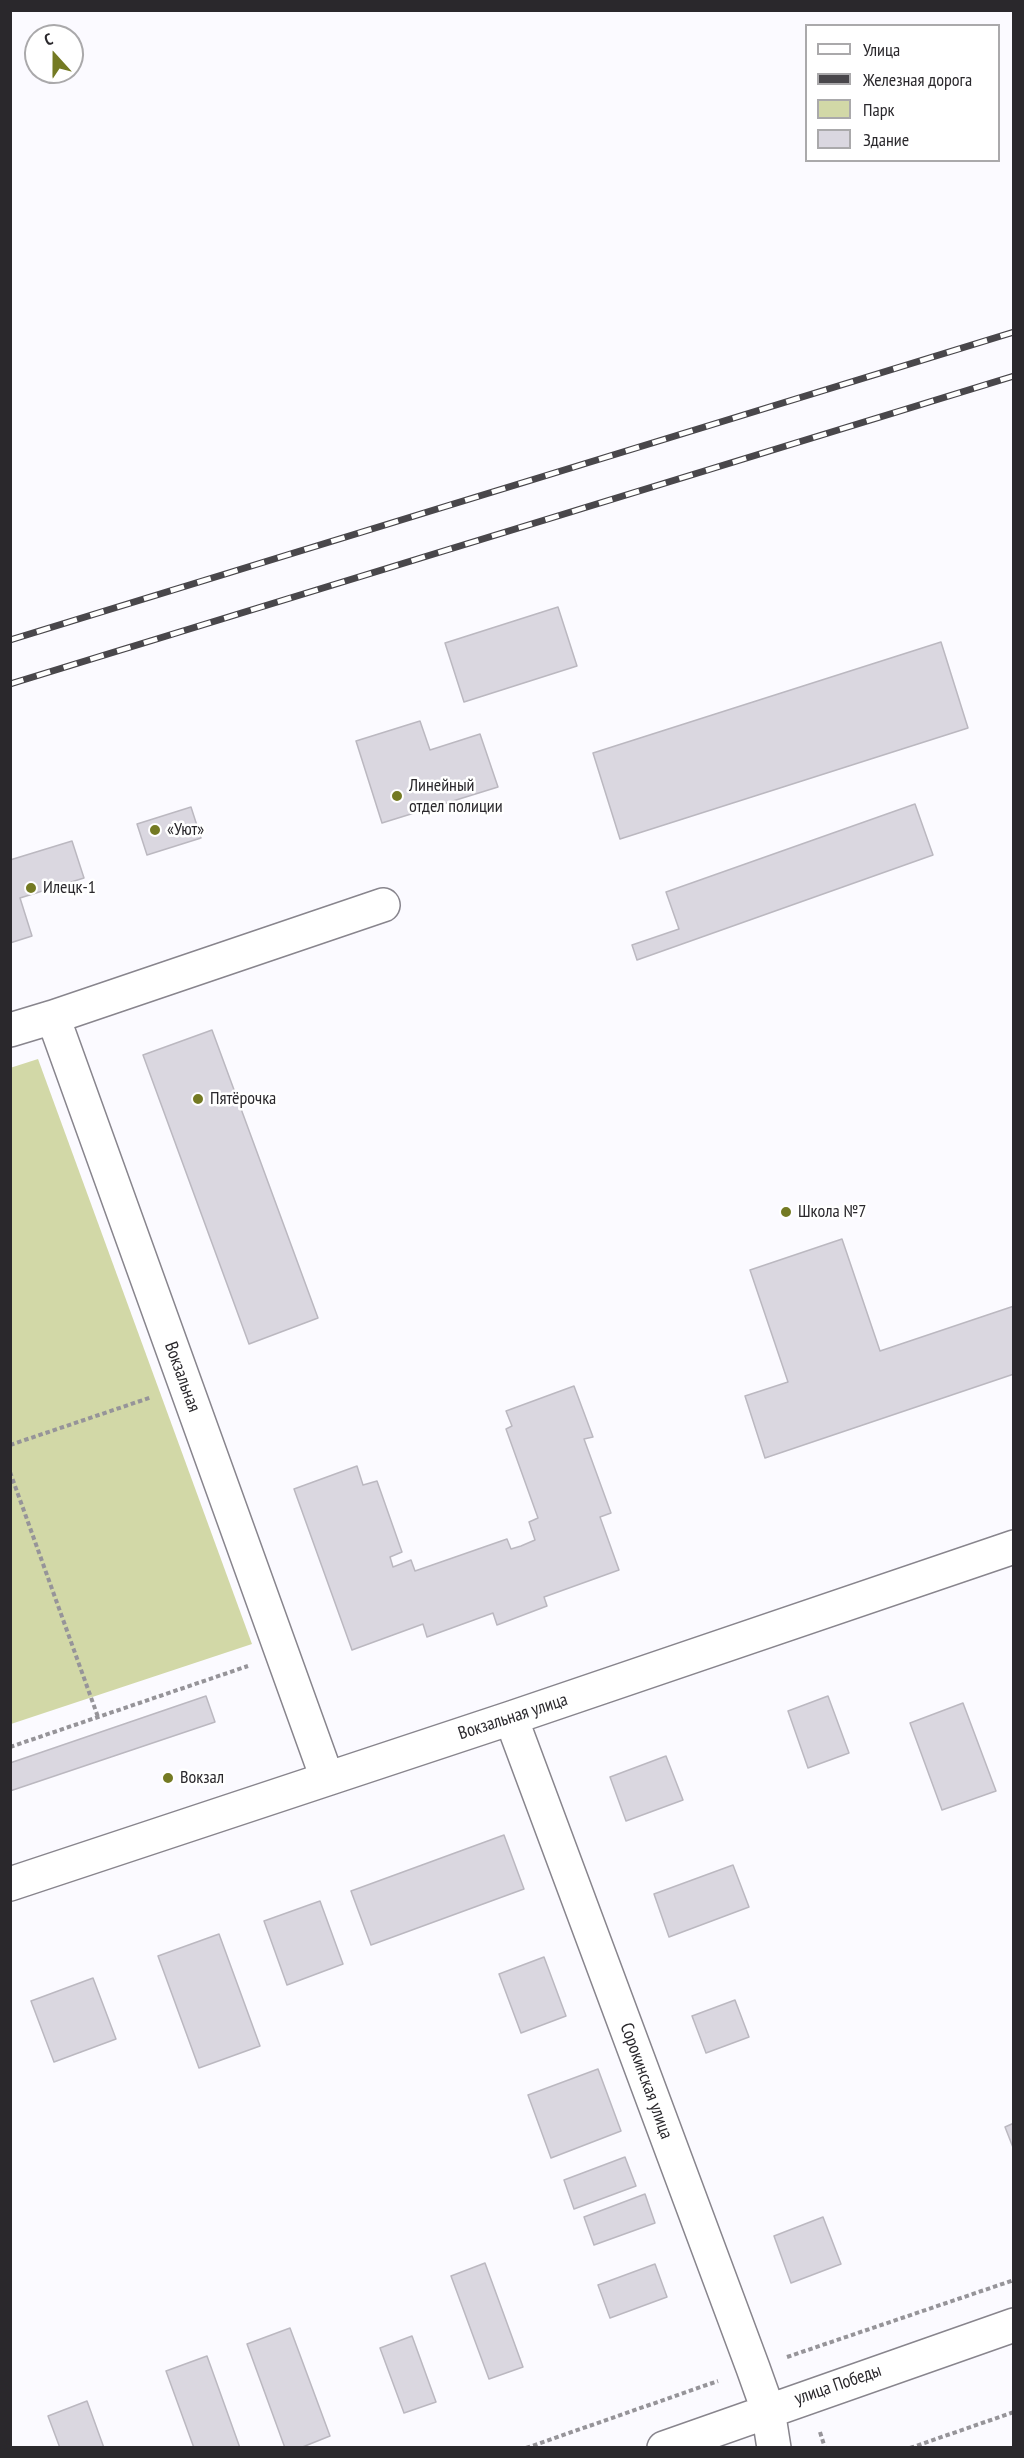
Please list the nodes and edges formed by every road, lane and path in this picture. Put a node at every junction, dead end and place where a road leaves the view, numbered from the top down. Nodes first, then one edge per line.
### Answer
1 (383, 905) dead end
2 (53, 1017) junction
3 (10, 1030) edge
4 (186, 1386) junction
5 (10, 1445) edge
6 (10, 1472) edge
7 (1014, 1547) edge
8 (282, 1655) junction
9 (98, 1717) junction
10 (511, 1718) junction
11 (10, 1747) edge
12 (327, 1778) junction
13 (10, 1884) edge
14 (1014, 2325) edge
15 (768, 2410) junction
16 (1014, 2412) edge
17 (664, 2448) edge
18 (774, 2448) edge
19 (910, 2448) edge

1 - 2 street
2 - 3 street
2 - 4 street, Вокзальная
4 - 5 path
4 - 8 street, Вокзальная
6 - 9 path
7 - 10 street, Вокзальная улица
8 - 9 path
8 - 12 street, Вокзальная
9 - 11 path
10 - 12 street, Вокзальная улица
10 - 15 street, Сорокинская улица
12 - 13 street, Вокзальная улица
14 - 15 street, улица Победы
15 - 17 street, улица Победы
15 - 18 street, Сорокинская улица
16 - 19 path

